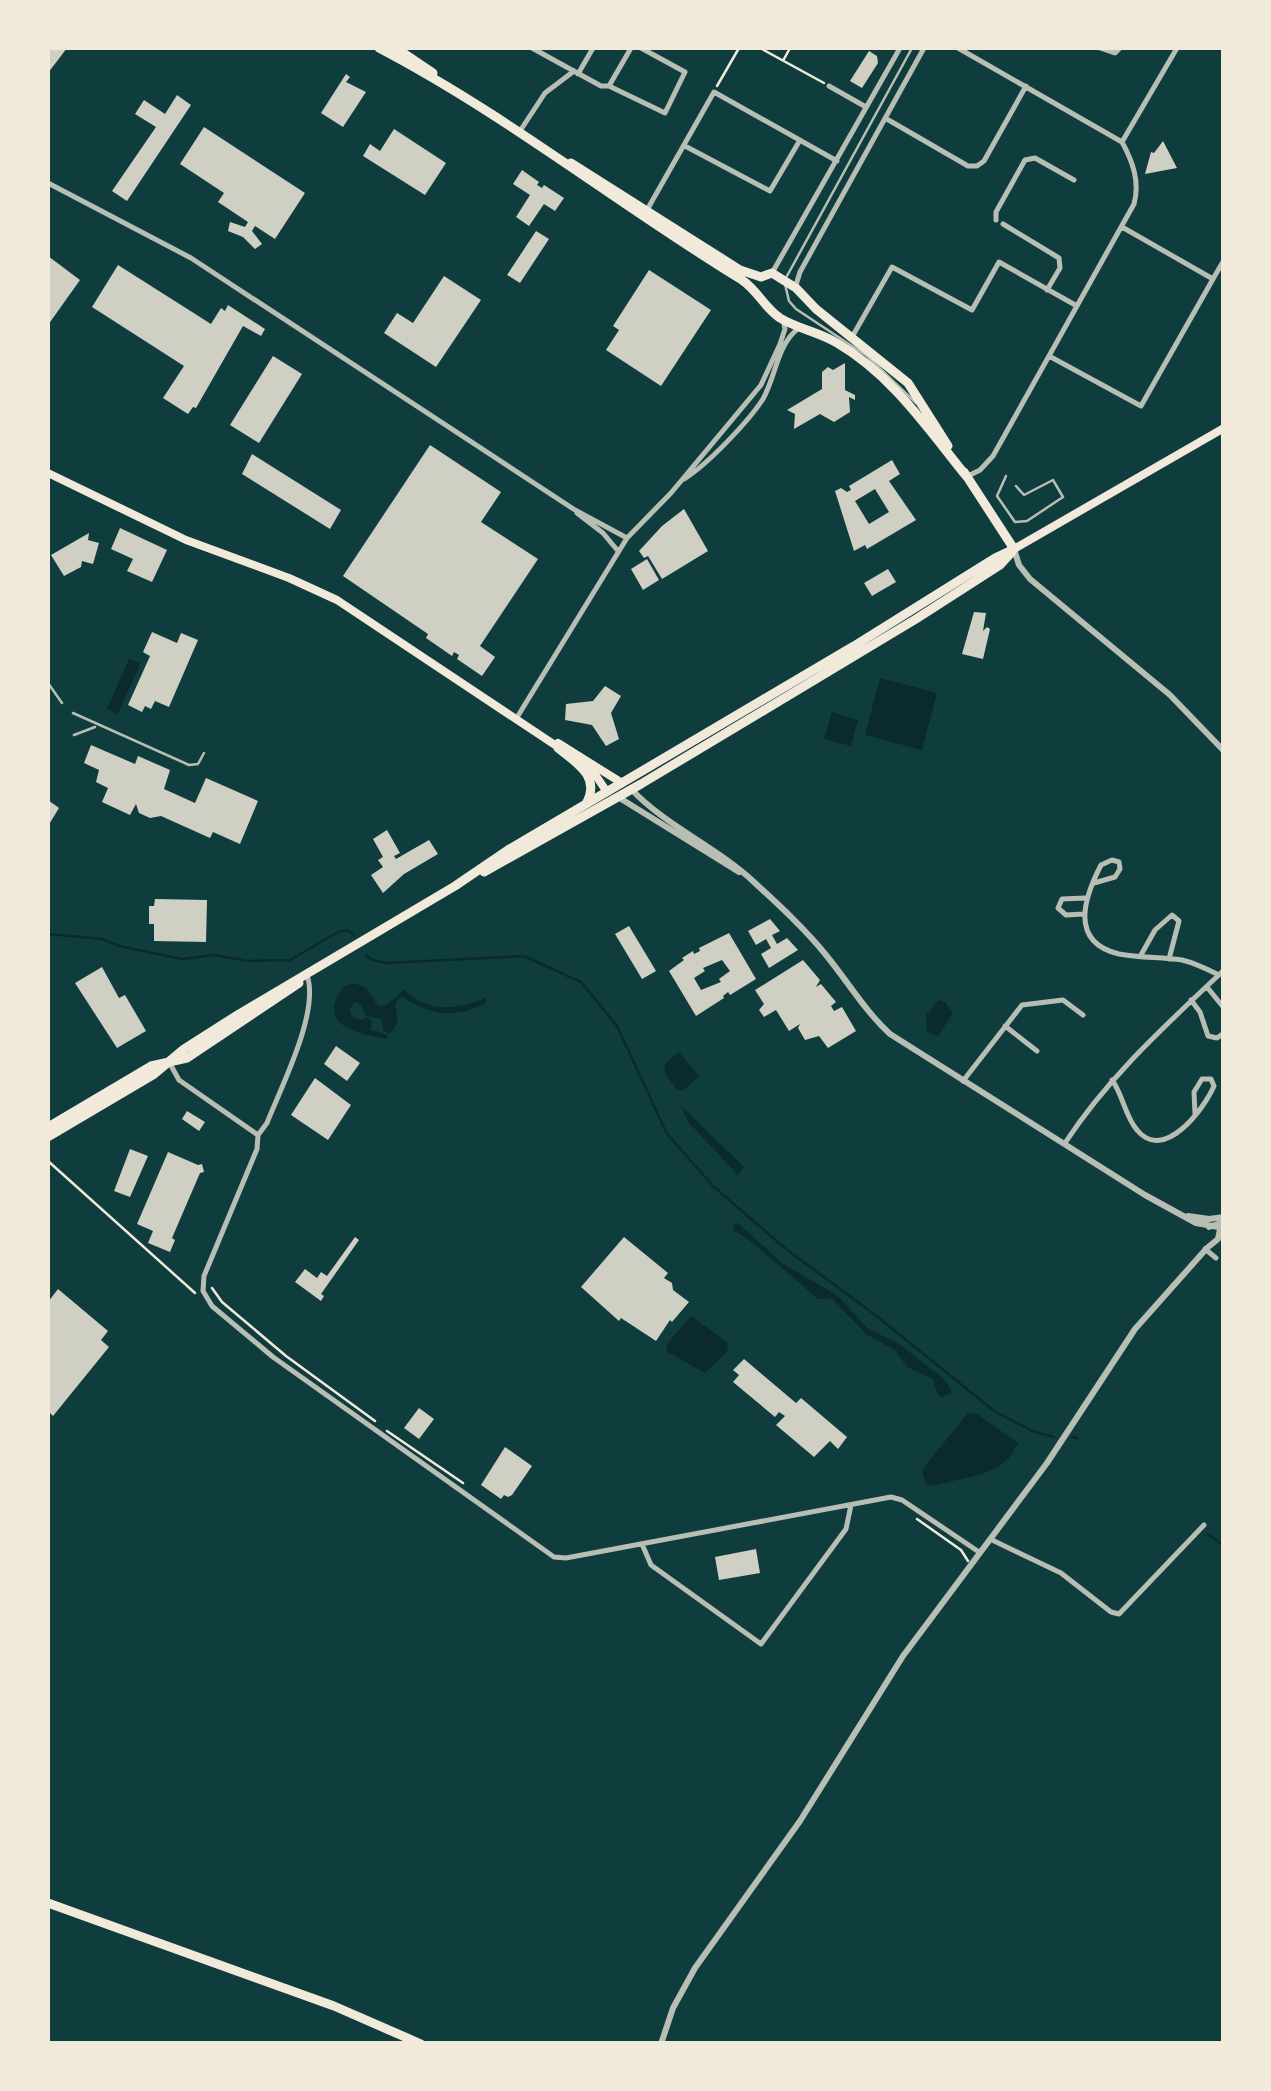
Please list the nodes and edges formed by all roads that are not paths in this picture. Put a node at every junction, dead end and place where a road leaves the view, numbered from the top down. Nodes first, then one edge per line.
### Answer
1 (379, 48) edge
2 (396, 48) edge
3 (532, 48) edge
4 (593, 48) edge
5 (631, 48) edge
6 (641, 48) edge
7 (900, 48) edge
8 (912, 48) edge
9 (924, 48) edge
10 (958, 48) edge
11 (1100, 48) edge
12 (1120, 48) edge
13 (1178, 48) edge
14 (971, 51) edge
15 (576, 72) junction
16 (610, 86) junction
17 (829, 86) road end
18 (1026, 86) junction
19 (450, 88) junction
20 (867, 107) junction
21 (885, 118) junction
22 (520, 132) junction
23 (800, 140) junction
24 (1122, 142) junction
25 (686, 146) junction
26 (551, 152) junction
27 (836, 162) junction
28 (1074, 180) dead end
29 (48, 183) edge
30 (647, 210) junction
31 (1122, 227) junction
32 (1224, 260) edge
33 (766, 275) junction
34 (1213, 279) junction
35 (786, 280) junction
36 (796, 288) junction
37 (755, 290) junction
38 (1047, 290) junction
39 (1077, 306) junction
40 (816, 310) junction
41 (783, 320) junction
42 (816, 322) junction
43 (803, 329) junction
44 (852, 336) junction
45 (1048, 356) junction
46 (919, 408) junction
47 (928, 422) junction
48 (1224, 428) edge
49 (48, 475) edge
50 (1006, 476) dead end
51 (967, 477) junction
52 (681, 480) junction
53 (1016, 486) dead end
54 (574, 510) junction
55 (626, 538) junction
56 (618, 550) junction
57 (1014, 550) junction
58 (48, 682) edge
59 (62, 703) dead end
60 (73, 713) dead end
61 (516, 720) junction
62 (98, 726) junction
63 (531, 730) junction
64 (74, 735) dead end
65 (558, 748) junction
66 (1224, 751) edge
67 (204, 753) dead end
68 (627, 786) junction
69 (606, 792) junction
70 (617, 797) junction
71 (584, 807) junction
72 (749, 877) junction
73 (1094, 883) junction
74 (455, 886) junction
75 (1085, 898) junction
76 (1084, 914) junction
77 (1141, 956) junction
78 (1168, 958) junction
79 (1221, 972) edge
80 (308, 975) junction
81 (1207, 986) junction
82 (1191, 1000) junction
83 (1224, 1008) edge
84 (1084, 1015) dead end
85 (1006, 1026) junction
86 (1224, 1033) edge
87 (1037, 1050) dead end
88 (169, 1062) junction
89 (1112, 1080) junction
90 (963, 1081) junction
91 (1195, 1114) junction
92 (48, 1126) edge
93 (258, 1135) junction
94 (48, 1137) edge
95 (1065, 1143) junction
96 (1182, 1215) junction
97 (1223, 1224) edge
98 (1209, 1228) junction
99 (1206, 1248) junction
100 (1216, 1258) dead end
101 (850, 1504) junction
102 (1204, 1526) dead end
103 (990, 1539) junction
104 (642, 1544) junction
105 (979, 1552) junction
106 (48, 1906) edge
107 (409, 2044) edge
108 (422, 2044) edge
109 (661, 2044) edge

1 - 19 main road
2 - 19 main road
3 - 15 street
4 - 15 street
5 - 16 street
6 - 16 street
7 - 20 street
8 - 35 lane
9 - 21 street
10 - 14 street
11 - 12 street
13 - 24 street
14 - 18 street
15 - 16 street
15 - 22 street
17 - 20 street
18 - 21 street
18 - 24 street
19 - 22 main road
20 - 27 street
21 - 36 street
22 - 26 main road
23 - 25 street
23 - 25 street
23 - 27 street
24 - 31 street
25 - 30 street
26 - 30 main road
26 - 37 main road
27 - 33 street
28 - 38 street
29 - 54 street
30 - 33 main road
31 - 34 street
31 - 39 street
32 - 34 street
33 - 35 main road
33 - 37 main road
34 - 45 street
35 - 36 main road
35 - 42 lane
36 - 40 main road
37 - 41 main road
38 - 39 street
38 - 44 street
39 - 45 street
40 - 42 main road
40 - 44 main road
41 - 43 main road
41 - 52 street
42 - 43 main road
42 - 46 lane
43 - 47 main road
43 - 52 street
44 - 47 main road
45 - 51 street
46 - 47 lane
46 - 47 lane
47 - 51 main road
48 - 57 main road
49 - 61 main road
50 - 53 lane
51 - 57 main road
52 - 55 street
54 - 55 street
54 - 56 street
55 - 56 street
56 - 61 street
57 - 66 street
57 - 68 main road
58 - 59 lane
60 - 62 lane
61 - 63 main road
62 - 64 lane
62 - 67 lane
63 - 65 main road
63 - 68 main road
65 - 69 main road
65 - 71 main road
68 - 69 main road
68 - 70 main road
68 - 72 street
69 - 70 main road
69 - 71 main road
70 - 72 street
70 - 74 main road
71 - 74 main road
72 - 90 street
73 - 73 street
73 - 75 street
74 - 80 main road
75 - 76 street
75 - 76 street
76 - 77 street
77 - 78 street
77 - 78 street
78 - 79 street
79 - 81 street
80 - 88 main road
80 - 88 main road
80 - 93 street
81 - 82 street
81 - 83 street
82 - 86 street
82 - 89 street
84 - 85 street
85 - 87 street
85 - 90 street
88 - 92 main road
88 - 93 street
88 - 94 main road
89 - 91 street
89 - 95 street
90 - 95 street
91 - 91 street
93 - 104 street
95 - 96 street
96 - 97 street
96 - 98 street
97 - 98 street
97 - 99 street
98 - 99 street
99 - 100 street
99 - 103 street
101 - 104 street
101 - 104 street
101 - 105 street
102 - 103 street
103 - 105 street
105 - 109 street
106 - 107 main road
106 - 108 main road

